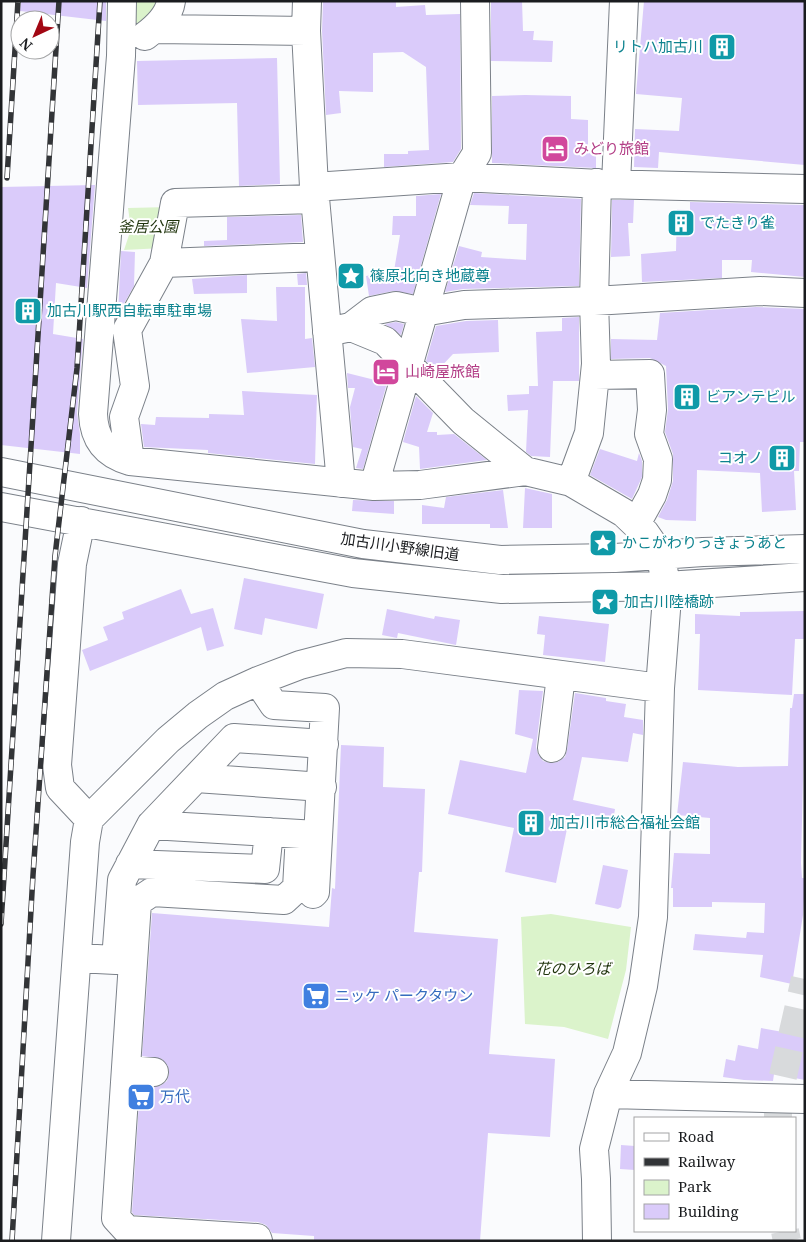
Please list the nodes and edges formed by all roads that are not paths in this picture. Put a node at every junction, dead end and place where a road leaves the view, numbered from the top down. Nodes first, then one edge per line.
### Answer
1 (122, 1) edge
2 (171, 1) edge
3 (307, 1) edge
4 (475, 1) edge
5 (624, 1) edge
6 (154, 29) junction
7 (306, 30) junction
8 (121, 56) junction
9 (462, 178) junction
10 (606, 184) junction
11 (805, 189) edge
12 (315, 193) junction
13 (320, 258) junction
14 (164, 264) junction
15 (805, 293) edge
16 (594, 301) junction
17 (423, 312) junction
18 (339, 329) junction
19 (408, 366) junction
20 (595, 375) junction
21 (130, 461) junction
22 (1, 472) edge
23 (525, 472) junction
24 (571, 482) junction
25 (341, 483) junction
26 (374, 486) junction
27 (1, 506) edge
28 (81, 521) junction
29 (636, 524) junction
30 (805, 550) edge
31 (661, 556) junction
32 (805, 577) edge
33 (666, 586) junction
34 (561, 676) junction
35 (258, 681) junction
36 (660, 688) junction
37 (324, 744) junction
38 (552, 748) dead end
39 (196, 778) junction
40 (322, 787) junction
41 (89, 820) junction
42 (151, 825) junction
43 (269, 832) junction
44 (310, 834) junction
45 (130, 864) junction
46 (232, 909) dead end
47 (77, 958) junction
48 (126, 1070) junction
49 (154, 1072) dead end
50 (608, 1094) junction
51 (805, 1099) edge
52 (56, 1241) edge
53 (258, 1241) edge
54 (596, 1241) edge

1 - 8 street
2 - 6 street
3 - 7 street
4 - 9 street
5 - 10 street
6 - 7 street
6 - 8 street
7 - 12 street
8 - 21 street
9 - 10 street
9 - 12 street
9 - 17 street
10 - 11 street
10 - 16 street
12 - 13 street
12 - 14 street
13 - 14 street
13 - 18 street
14 - 21 street
15 - 16 street
16 - 17 street
16 - 20 street
17 - 18 street
17 - 19 street
18 - 19 street
18 - 25 street
19 - 23 street
19 - 26 street
20 - 24 street
20 - 29 street
21 - 25 street
22 - 31 street, 加古川小野線旧道
23 - 24 street
23 - 26 street
24 - 29 street
25 - 26 street
27 - 28 street, 加古川小野線旧道
28 - 33 street, 加古川小野線旧道
28 - 41 street
29 - 31 street
30 - 31 street, 加古川小野線旧道
31 - 33 street
32 - 33 street, 加古川小野線旧道
33 - 36 street
34 - 35 street
34 - 36 street
34 - 38 street
35 - 37 street
35 - 41 street
36 - 50 street
37 - 39 street
37 - 40 street
39 - 40 street
39 - 42 street
40 - 44 street
41 - 47 street
42 - 43 street
42 - 45 street
43 - 44 street
43 - 45 street
44 - 46 street
44 - 48 street
45 - 47 street
47 - 52 street
48 - 49 street
48 - 53 street
50 - 51 street
50 - 54 street

